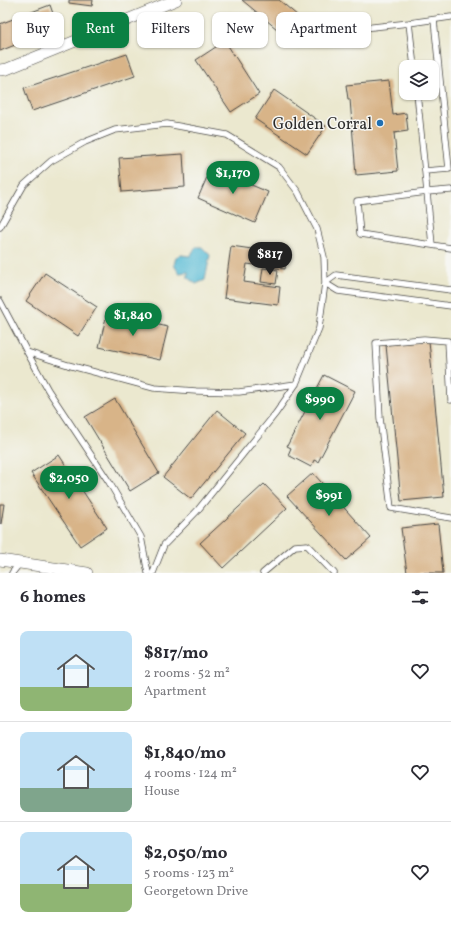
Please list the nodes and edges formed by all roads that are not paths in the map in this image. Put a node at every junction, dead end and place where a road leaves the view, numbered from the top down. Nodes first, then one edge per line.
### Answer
1 (176, 0) edge
2 (451, 17) edge
3 (434, 20) junction
4 (409, 23) junction
5 (371, 27) edge
6 (413, 60) edge
7 (0, 70) edge
8 (418, 100) edge
9 (425, 171) junction
10 (451, 190) edge
11 (427, 192) junction
12 (0, 227) edge
13 (432, 245) junction
14 (451, 248) edge
15 (325, 283) junction
16 (451, 290) edge
17 (0, 301) edge
18 (451, 306) edge
19 (449, 341) edge
20 (27, 352) junction
21 (450, 379) edge
22 (296, 384) junction
23 (451, 400) edge
24 (451, 518) edge
25 (0, 560) edge
26 (20, 563) junction
27 (12, 573) edge
28 (87, 573) edge
29 (148, 573) edge
30 (154, 573) edge
31 (263, 573) edge
32 (334, 573) edge

1 - 7 street
2 - 3 lane
3 - 4 lane
3 - 9 lane
4 - 5 lane
4 - 6 lane
8 - 9 lane
9 - 11 lane
10 - 11 lane
11 - 13 lane
11 - 13 lane
12 - 15 lane
13 - 14 lane
15 - 16 lane
15 - 18 lane
15 - 22 lane
17 - 20 lane
19 - 21 lane
19 - 24 lane
20 - 22 lane
20 - 29 lane
21 - 23 lane
22 - 30 lane
25 - 26 street
26 - 27 lane
26 - 28 street
31 - 32 lane

